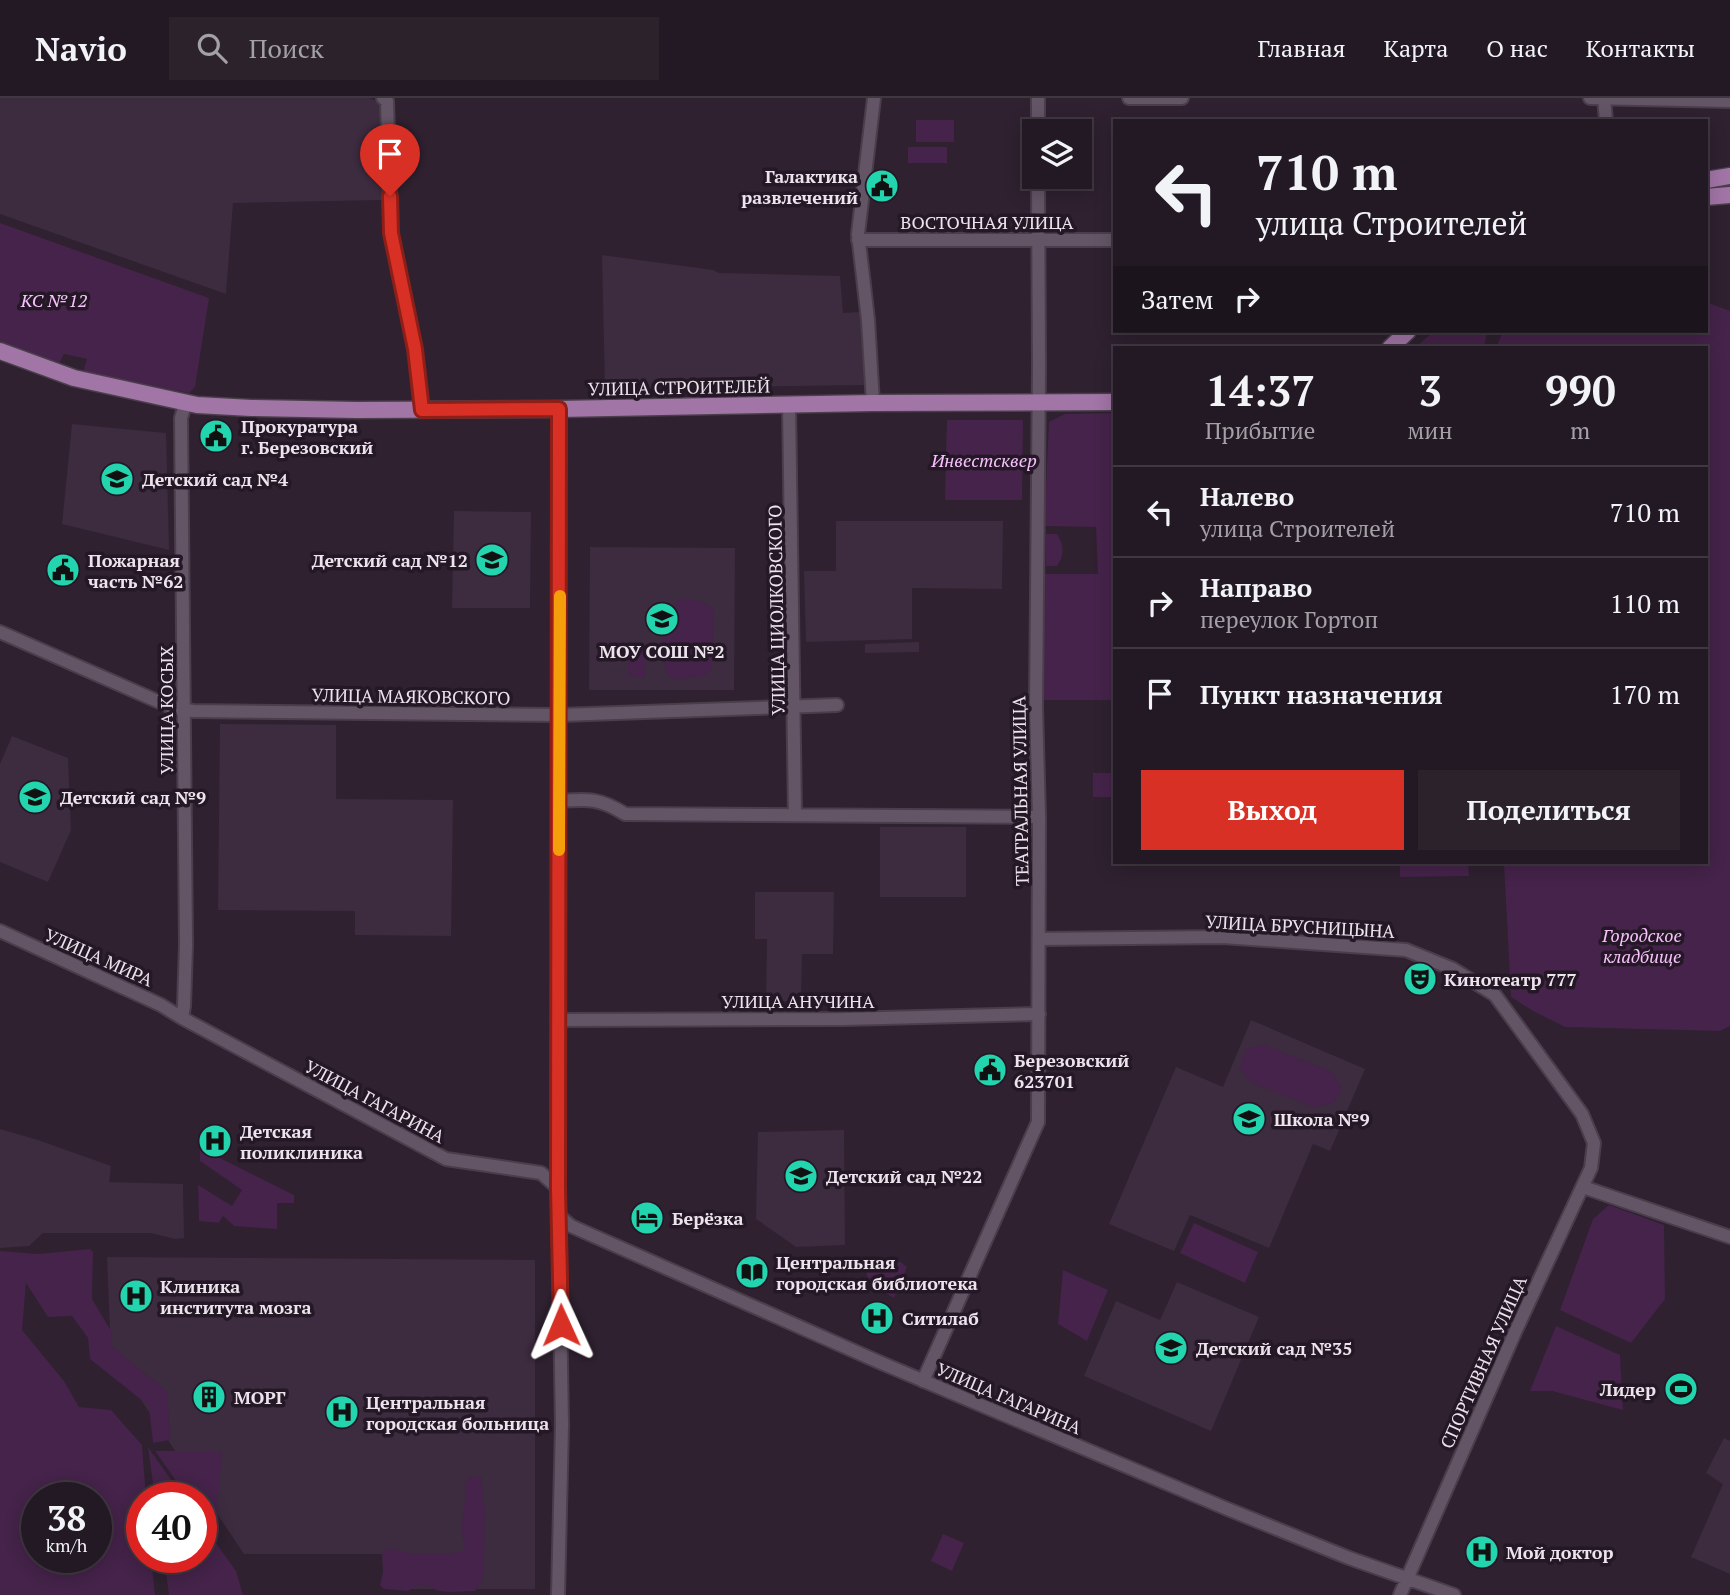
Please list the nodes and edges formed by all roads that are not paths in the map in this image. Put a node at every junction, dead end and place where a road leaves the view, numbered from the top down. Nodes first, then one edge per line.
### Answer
1 (874, 98) edge
2 (1038, 98) edge
3 (1129, 98) edge
4 (1151, 98) edge
5 (1182, 98) edge
6 (1590, 98) edge
7 (388, 99) edge
8 (1604, 99) edge
9 (1730, 101) edge
10 (1038, 119) edge
11 (1606, 119) edge
12 (1730, 176) edge
13 (1708, 180) edge
14 (1038, 189) edge
15 (1730, 195) edge
16 (1708, 197) edge
17 (858, 240) junction
18 (1039, 240) junction
19 (1113, 240) edge
20 (1406, 333) edge
21 (1392, 346) edge
22 (0, 351) edge
23 (186, 402) junction
24 (1113, 402) edge
25 (873, 403) junction
26 (1038, 403) junction
27 (789, 405) junction
28 (559, 409) junction
29 (422, 410) junction
30 (0, 632) edge
31 (837, 705) dead end
32 (795, 706) junction
33 (184, 710) junction
34 (561, 715) junction
35 (560, 801) junction
36 (795, 815) junction
37 (1039, 817) junction
38 (0, 931) edge
39 (1039, 939) junction
40 (1039, 1014) junction
41 (182, 1018) junction
42 (558, 1020) junction
43 (1594, 1143) joint
44 (1583, 1186) junction
45 (558, 1188) junction
46 (559, 1216) junction
47 (1730, 1237) edge
48 (923, 1381) junction
49 (1408, 1578) junction
50 (558, 1595) edge
51 (1400, 1595) edge
52 (1454, 1595) edge

1 - 17 street
2 - 10 street
3 - 4 street
4 - 5 street
6 - 8 street
7 - 29 street
8 - 9 street
8 - 11 street
12 - 13 main road
14 - 18 street, ТЕАТРАЛЬНАЯ УЛИЦА
15 - 16 main road
17 - 18 street, ВОСТОЧНАЯ УЛИЦА
17 - 25 street
18 - 19 street, ВОСТОЧНАЯ УЛИЦА
18 - 26 street, ТЕАТРАЛЬНАЯ УЛИЦА
20 - 21 main road
22 - 23 main road, УЛИЦА СТРОИТЕЛЕЙ
23 - 29 main road, УЛИЦА СТРОИТЕЛЕЙ
23 - 33 street, УЛИЦА КОСЫХ
24 - 26 main road, УЛИЦА СТРОИТЕЛЕЙ
25 - 26 main road, УЛИЦА СТРОИТЕЛЕЙ
25 - 27 main road, УЛИЦА СТРОИТЕЛЕЙ
26 - 37 street, ТЕАТРАЛЬНАЯ УЛИЦА
27 - 28 main road, УЛИЦА СТРОИТЕЛЕЙ
27 - 32 street, УЛИЦА ЦИОЛКОВСКОГО
28 - 29 main road, УЛИЦА СТРОИТЕЛЕЙ
28 - 34 street
30 - 33 street, УЛИЦА МАЯКОВСКОГО
31 - 32 street, УЛИЦА МАЯКОВСКОГО
32 - 34 street, УЛИЦА МАЯКОВСКОГО
32 - 36 street, УЛИЦА ЦИОЛКОВСКОГО
33 - 34 street, УЛИЦА МАЯКОВСКОГО
33 - 41 street, УЛИЦА КОСЫХ
34 - 35 street
35 - 36 street
35 - 42 street
36 - 37 street
37 - 39 street, ТЕАТРАЛЬНАЯ УЛИЦА
38 - 41 street, УЛИЦА МИРА
39 - 40 street, ТЕАТРАЛЬНАЯ УЛИЦА
39 - 43 street, УЛИЦА БРУСНИЦЫНА
40 - 42 street, УЛИЦА АНУЧИНА
40 - 48 street, ТЕАТРАЛЬНАЯ УЛИЦА
41 - 45 street, УЛИЦА ГАГАРИНА
42 - 45 street
43 - 44 street, СПОРТИВНАЯ УЛИЦА
44 - 47 street
44 - 49 street, СПОРТИВНАЯ УЛИЦА
45 - 46 street
46 - 48 street, УЛИЦА ГАГАРИНА
46 - 50 street
48 - 49 street, УЛИЦА ГАГАРИНА
49 - 51 street, СПОРТИВНАЯ УЛИЦА
49 - 52 street, УЛИЦА ГАГАРИНА

